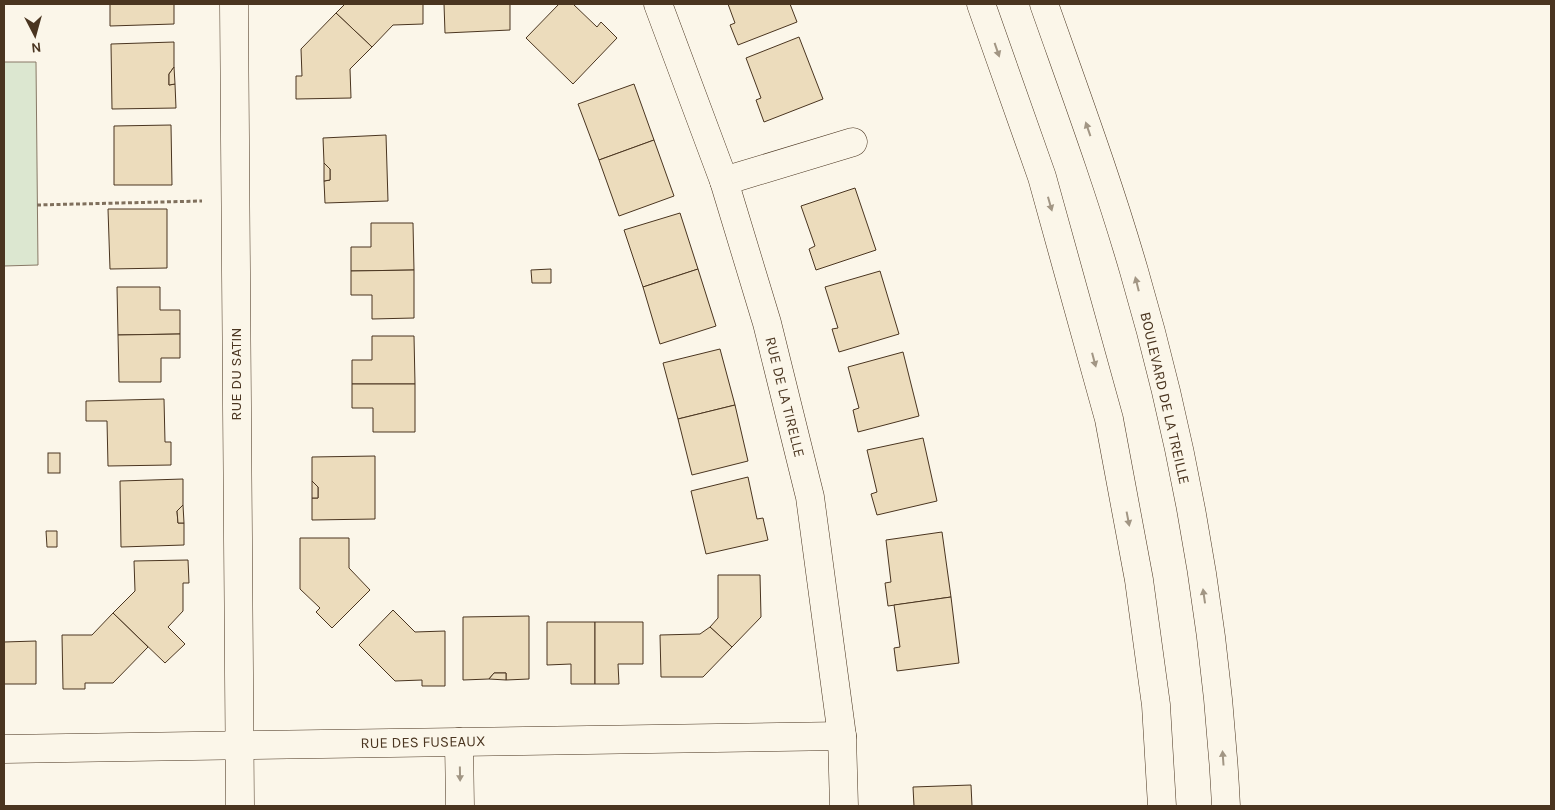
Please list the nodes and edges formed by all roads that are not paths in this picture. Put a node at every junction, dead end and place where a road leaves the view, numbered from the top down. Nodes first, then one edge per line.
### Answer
1 (234, 4) edge
2 (658, 4) edge
3 (981, 4) edge
4 (1044, 4) edge
5 (853, 142) dead end
6 (724, 181) junction
7 (842, 736) junction
8 (460, 742) junction
9 (238, 745) junction
10 (4, 749) edge
11 (240, 806) edge
12 (460, 806) edge
13 (844, 806) edge
14 (1162, 806) edge
15 (1226, 806) edge

1 - 9 street, RUE DU SATIN
2 - 6 street, RUE DE LA TIRELLE
3 -> 14 street
15 -> 4 street, BOULEVARD DE LA TREILLE
5 - 6 street
6 - 7 street, RUE DE LA TIRELLE
7 - 8 street, RUE DES FUSEAUX
7 - 13 street, RUE DE LA TIRELLE
8 - 9 street, RUE DES FUSEAUX
8 -> 12 street
9 - 10 street, RUE DES FUSEAUX
9 - 11 street, RUE DU SATIN

